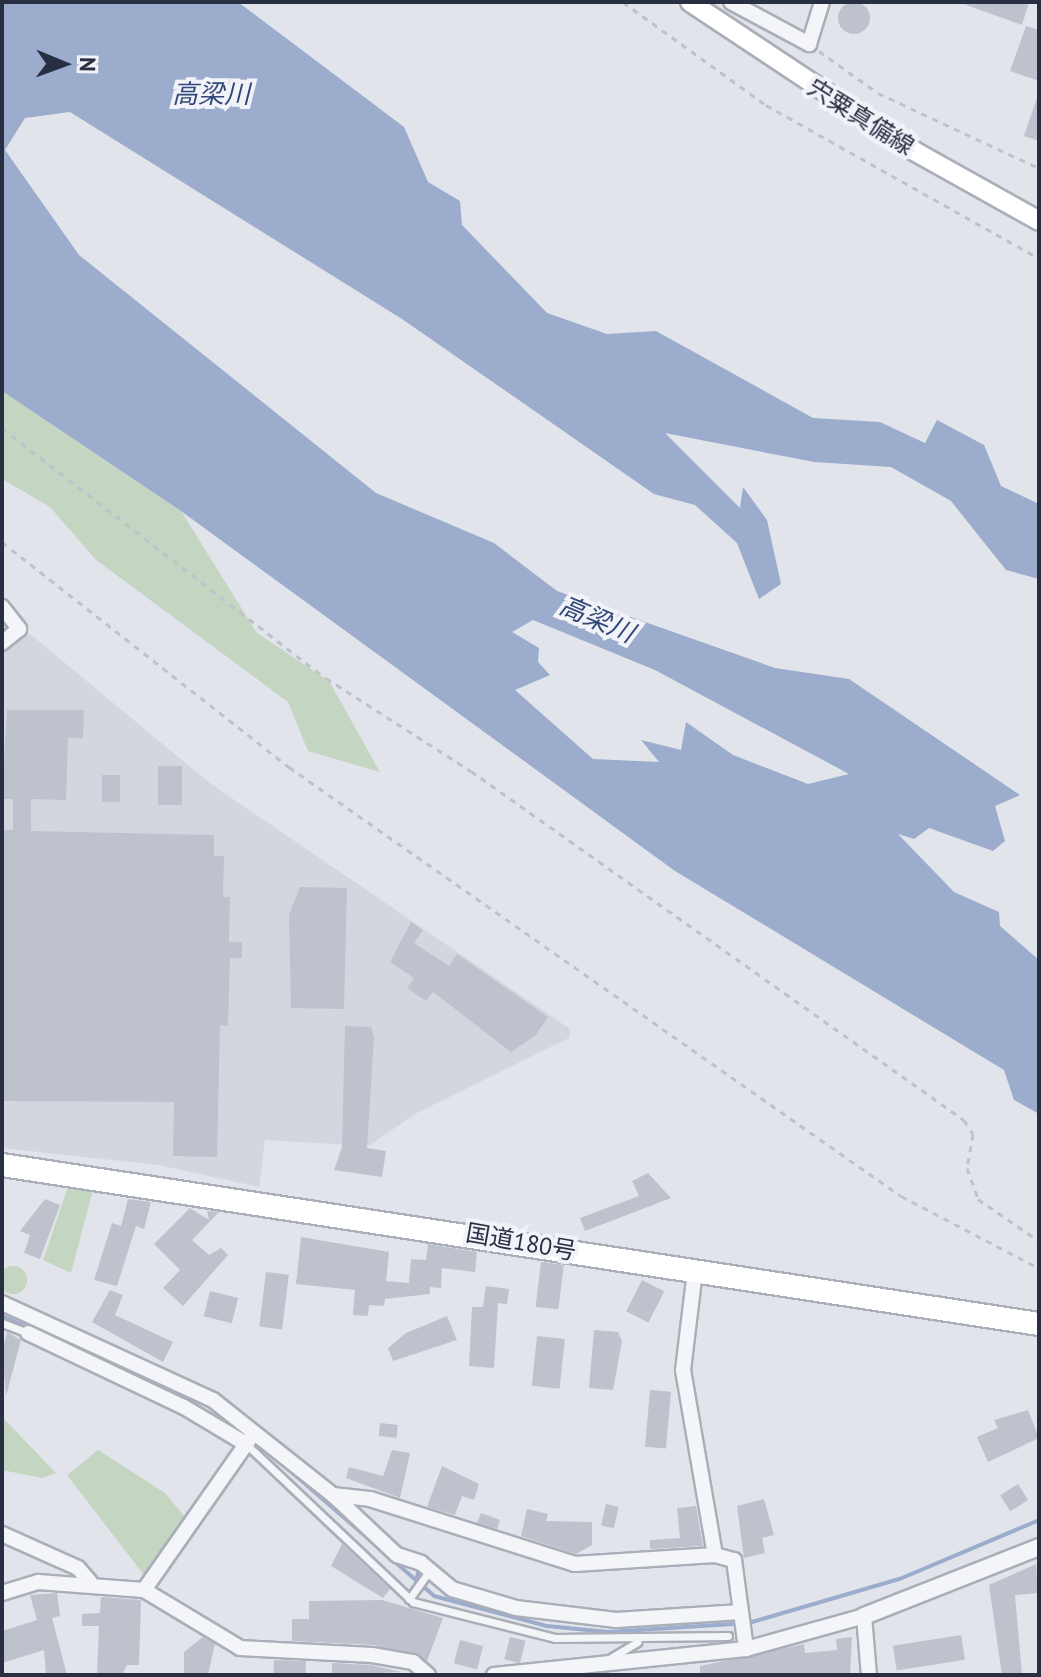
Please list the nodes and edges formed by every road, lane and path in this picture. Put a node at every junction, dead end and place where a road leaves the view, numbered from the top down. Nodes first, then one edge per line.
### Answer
1 (623, 2) edge
2 (690, 2) edge
3 (731, 2) edge
4 (822, 2) edge
5 (809, 44) junction
6 (1039, 168) edge
7 (1039, 221) edge
8 (1039, 258) edge
9 (2, 428) edge
10 (2, 542) edge
11 (2, 607) edge
12 (2, 643) edge
13 (2, 1165) edge
14 (1039, 1241) edge
15 (1039, 1268) edge
16 (695, 1271) junction
17 (2, 1303) edge
18 (2, 1323) edge
19 (1039, 1324) edge
20 (28, 1333) joint
21 (251, 1437) junction
22 (337, 1494) junction
23 (2, 1534) edge
24 (1039, 1547) edge
25 (715, 1555) junction
26 (428, 1573) junction
27 (90, 1582) junction
28 (144, 1590) junction
29 (2, 1593) edge
30 (409, 1599) junction
31 (741, 1612) junction
32 (864, 1616) junction
33 (728, 1636) dead end
34 (637, 1642) junction
35 (746, 1649) junction
36 (604, 1664) junction
37 (428, 1675) edge
38 (494, 1675) edge
39 (869, 1675) edge

1 - 8 path
2 - 7 main road, 宍粟真備線
3 - 5 street
4 - 5 street
5 - 6 path
9 - 14 path
10 - 15 path
11 - 12 street
13 - 16 highway, 国道180号
16 - 19 highway, 国道180号
16 - 25 street
17 - 21 street
18 - 20 lane
20 - 21 street
21 - 22 street
21 - 28 street
21 - 30 lane
22 - 25 street
22 - 26 street
23 - 27 street
24 - 32 street
25 - 31 street
26 - 30 lane
26 - 31 street
27 - 28 street
27 - 29 street
28 - 37 street
30 - 34 lane
31 - 35 street
32 - 35 street
32 - 39 street
33 - 34 lane
34 - 36 lane
35 - 36 street
36 - 38 street

